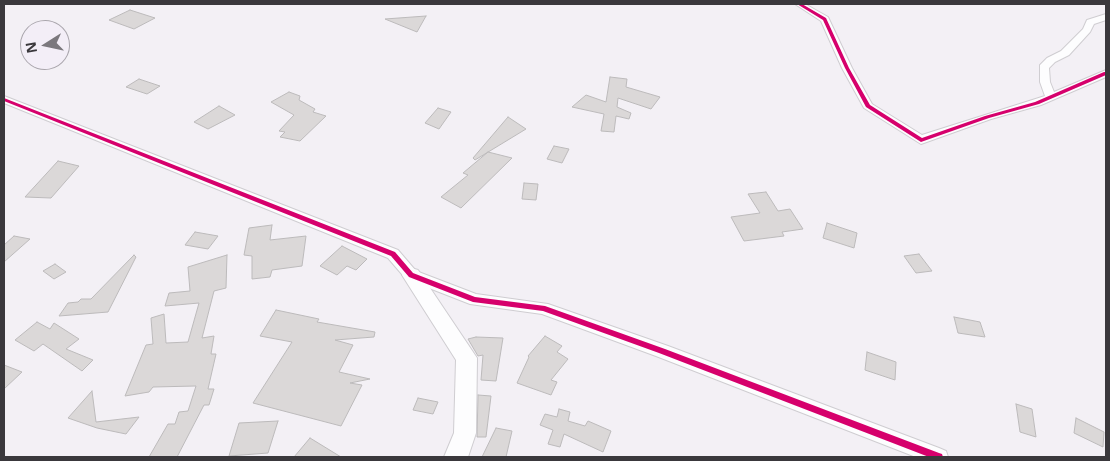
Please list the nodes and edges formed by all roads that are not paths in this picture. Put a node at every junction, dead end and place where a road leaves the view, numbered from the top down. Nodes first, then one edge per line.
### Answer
1 (798, 4) edge
2 (1106, 17) edge
3 (1106, 73) edge
4 (1051, 97) junction
5 (4, 99) edge
6 (411, 275) junction
7 (456, 457) edge
8 (939, 457) edge

1 - 4 street
2 - 4 street
3 - 4 street
5 - 6 street
6 - 7 street
6 - 8 street

